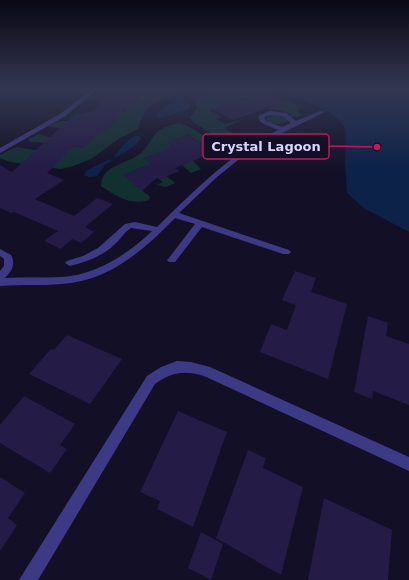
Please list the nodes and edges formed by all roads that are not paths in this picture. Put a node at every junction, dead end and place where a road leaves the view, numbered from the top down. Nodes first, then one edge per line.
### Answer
1 (61, 116) edge
2 (262, 116) edge
3 (287, 116) edge
4 (310, 116) edge
5 (294, 123) junction
6 (281, 129) junction
7 (0, 151) edge
8 (173, 214) junction
9 (201, 224) junction
10 (159, 230) junction
11 (0, 252) edge
12 (286, 252) dead end
13 (172, 260) dead end
14 (70, 263) dead end
15 (9, 268) junction
16 (0, 278) edge
17 (31, 280) junction
18 (0, 282) edge
19 (409, 464) edge
20 (28, 580) edge

1 - 7 street
2 - 6 street
3 - 5 street
4 - 5 street
5 - 6 street
6 - 8 street
8 - 9 street
8 - 10 street
9 - 12 street
9 - 13 street
10 - 14 street
10 - 17 street
11 - 15 street
15 - 16 street
15 - 17 street
17 - 18 street
19 - 20 street

